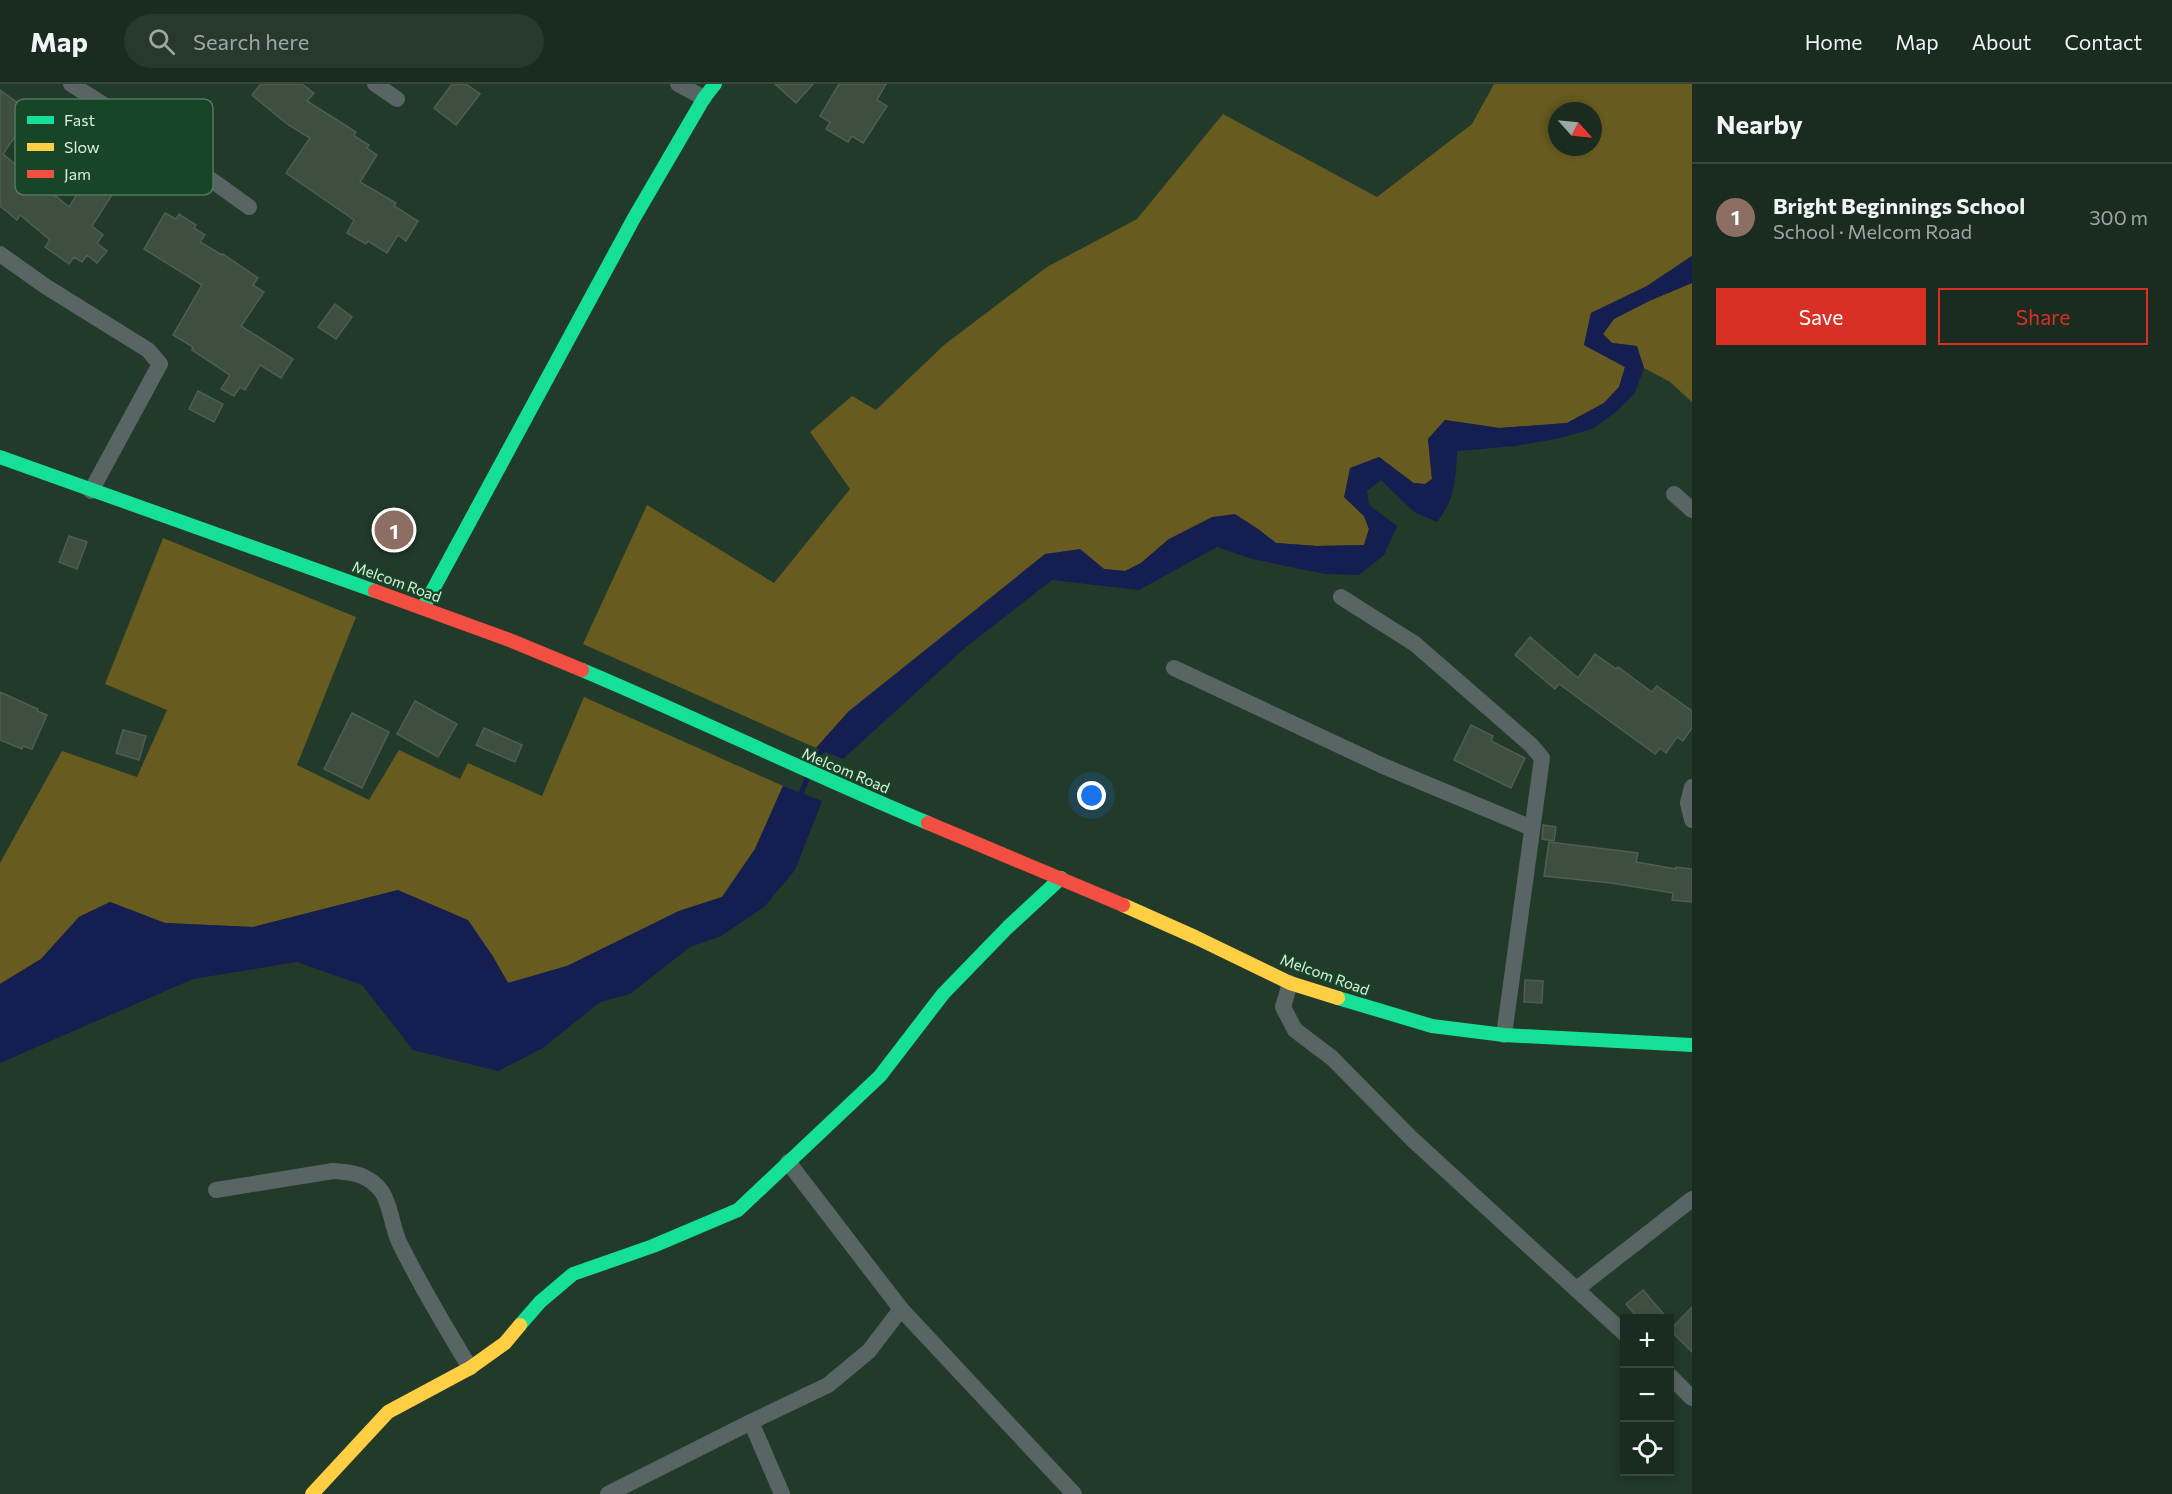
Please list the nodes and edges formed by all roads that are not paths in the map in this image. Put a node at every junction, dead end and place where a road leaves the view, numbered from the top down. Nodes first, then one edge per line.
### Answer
1 (71, 84) edge
2 (375, 84) edge
3 (678, 84) edge
4 (715, 84) edge
5 (704, 98) junction
6 (95, 99) edge
7 (397, 99) dead end
8 (213, 181) edge
9 (249, 207) dead end
10 (0, 254) edge
11 (0, 457) edge
12 (91, 491) junction
13 (1674, 494) dead end
14 (1692, 510) edge
15 (1341, 597) dead end
16 (423, 608) junction
17 (1174, 668) dead end
18 (1692, 787) edge
19 (1692, 820) edge
20 (1532, 828) junction
21 (1061, 878) junction
22 (1290, 982) junction
23 (1504, 1035) junction
24 (1692, 1045) edge
25 (788, 1162) junction
26 (216, 1190) dead end
27 (1692, 1199) edge
28 (1578, 1288) junction
29 (901, 1310) junction
30 (1620, 1329) edge
31 (470, 1368) junction
32 (1674, 1380) edge
33 (1692, 1398) edge
34 (751, 1422) junction
35 (312, 1494) edge
36 (608, 1494) edge
37 (782, 1494) edge
38 (1074, 1494) edge

1 - 6 street
2 - 7 street
3 - 5 street
4 - 5 main road
5 - 16 main road
8 - 9 street
10 - 12 street
11 - 12 main road, Melcom Road
12 - 16 main road, Melcom Road
13 - 14 street
15 - 20 street
16 - 21 main road, Melcom Road
17 - 20 street
18 - 19 street
20 - 23 street
21 - 22 main road, Melcom Road
21 - 25 main road
22 - 23 main road, Melcom Road
22 - 28 street
23 - 24 main road, Melcom Road
25 - 29 street
25 - 31 main road
26 - 31 street
27 - 28 street
28 - 30 street
29 - 34 street
29 - 38 street
31 - 35 main road
32 - 33 street
34 - 36 street
34 - 37 street

